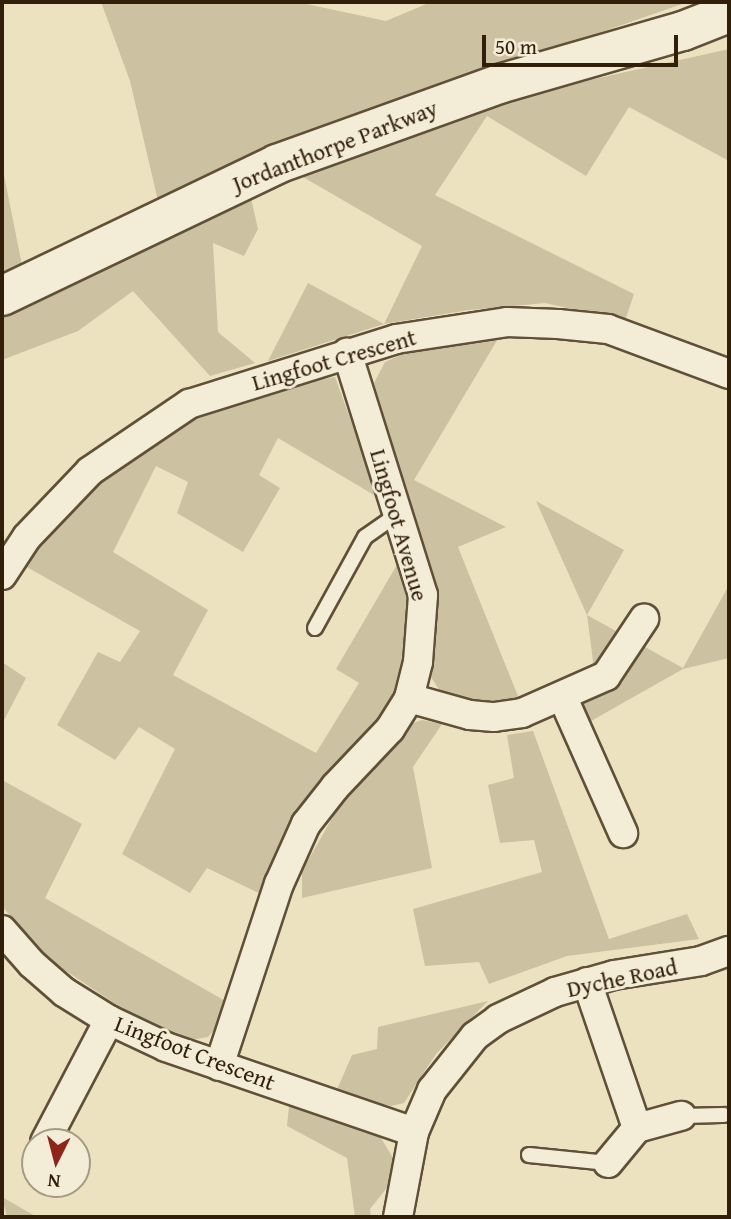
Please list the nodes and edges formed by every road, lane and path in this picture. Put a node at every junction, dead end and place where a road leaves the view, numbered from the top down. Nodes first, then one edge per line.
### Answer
1 (729, 13) edge
2 (729, 25) edge
3 (683, 31) junction
4 (2, 296) edge
5 (347, 353) junction
6 (729, 374) edge
7 (397, 515) junction
8 (2, 575) edge
9 (644, 619) dead end
10 (314, 628) dead end
11 (409, 698) junction
12 (562, 698) junction
13 (623, 833) dead end
14 (2, 930) edge
15 (729, 951) edge
16 (587, 982) junction
17 (109, 1020) junction
18 (219, 1066) junction
19 (723, 1115) dead end
20 (681, 1116) joint
21 (52, 1128) edge
22 (637, 1128) junction
23 (414, 1132) junction
24 (529, 1154) dead end
25 (608, 1163) joint
26 (398, 1217) edge

1 - 3 main road, Jordanthorpe Parkway
2 - 3 main road, Jordanthorpe Parkway
3 - 4 main road, Jordanthorpe Parkway
5 - 6 street, Lingfoot Crescent
5 - 7 street, Lingfoot Avenue
5 - 8 street, Lingfoot Crescent
7 - 10 lane
7 - 11 street, Lingfoot Avenue
9 - 12 street
11 - 12 street
11 - 18 street, Lingfoot Avenue
12 - 13 street
14 - 17 street, Lingfoot Crescent
15 - 16 street, Dyche Road
16 - 22 street
16 - 23 street, Dyche Road
17 - 18 street, Lingfoot Crescent
17 - 21 street
18 - 23 street, Lingfoot Crescent
19 - 20 lane
20 - 22 street
22 - 25 street
23 - 26 street, Dyche Road
24 - 25 lane

